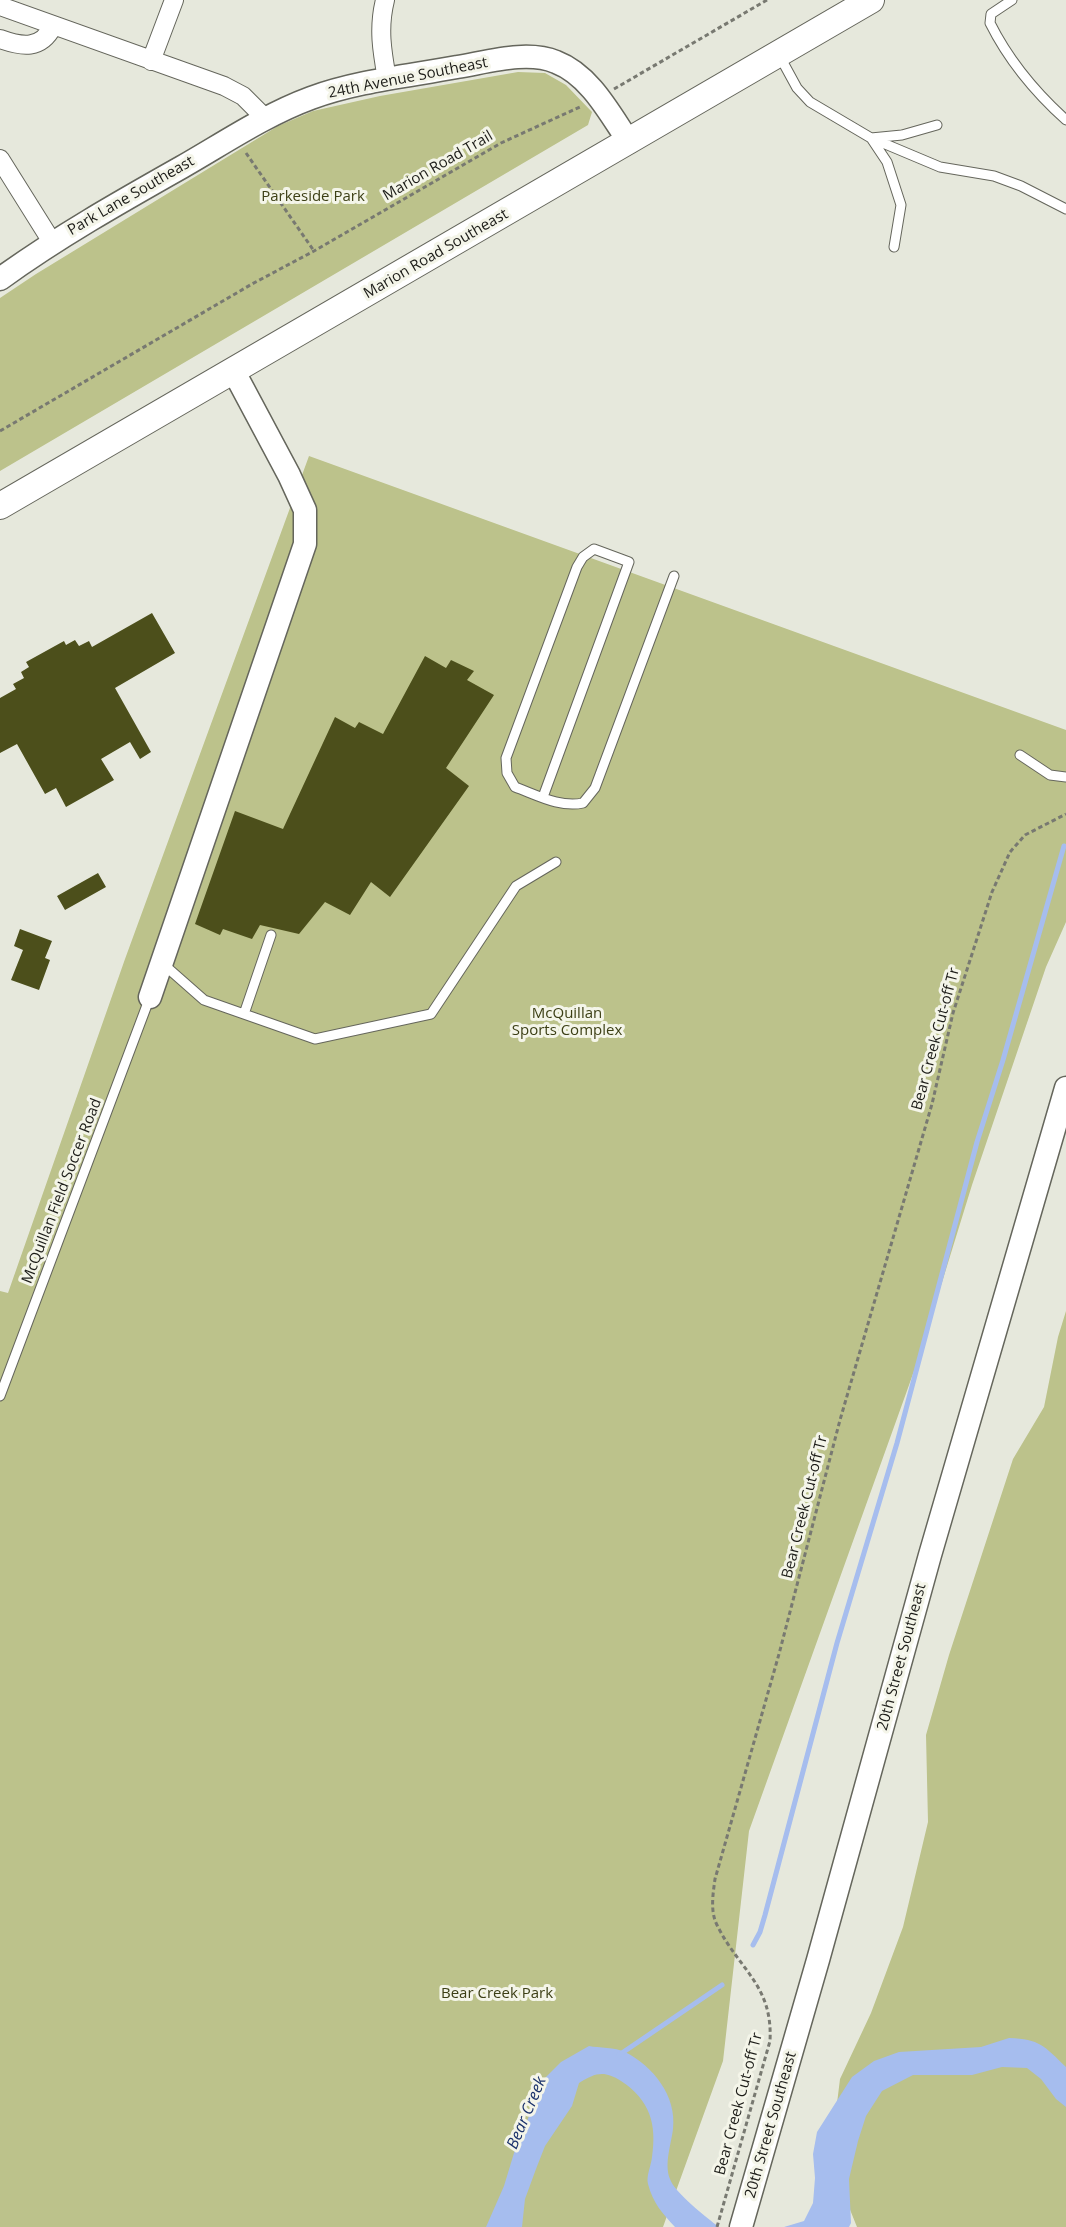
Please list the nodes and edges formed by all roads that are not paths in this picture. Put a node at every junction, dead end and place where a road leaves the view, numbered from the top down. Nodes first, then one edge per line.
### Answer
1 (174, 0) edge
2 (386, 0) edge
3 (871, 0) edge
4 (1012, 0) edge
5 (0, 6) edge
6 (53, 26) junction
7 (0, 39) edge
8 (778, 55) junction
9 (151, 61) junction
10 (387, 79) junction
11 (266, 119) junction
12 (1066, 120) edge
13 (937, 125) dead end
14 (871, 138) junction
15 (629, 142) junction
16 (0, 159) edge
17 (1066, 209) edge
18 (52, 242) junction
19 (894, 247) dead end
20 (5, 269) edge
21 (233, 370) junction
22 (0, 506) edge
23 (674, 576) dead end
24 (1020, 755) dead end
25 (1066, 777) edge
26 (543, 797) junction
27 (556, 862) dead end
28 (271, 935) dead end
29 (162, 963) junction
30 (150, 997) joint
31 (244, 1014) junction
32 (1066, 1088) edge
33 (0, 1396) edge
34 (741, 2227) edge

1 - 9 street
2 - 10 street
3 - 8 main road, Marion Road Southeast
4 - 12 lane
5 - 6 street
6 - 7 street
6 - 9 street
8 - 14 lane
8 - 15 main road, Marion Road Southeast
9 - 11 street
10 - 11 street, 24th Avenue Southeast
10 - 15 street, 24th Avenue Southeast
11 - 18 street, Park Lane Southeast
13 - 14 lane
14 - 17 lane
14 - 19 lane
15 - 21 main road, Marion Road Southeast
16 - 18 street
18 - 20 street, Park Lane Southeast
21 - 22 main road, Marion Road Southeast
21 - 29 street
23 - 26 lane
24 - 25 lane
26 - 26 lane
27 - 31 lane
28 - 31 lane
29 - 30 street
29 - 31 lane
30 - 33 lane, McQuillan Field Soccer Road
32 - 34 street, 20th Street Southeast

